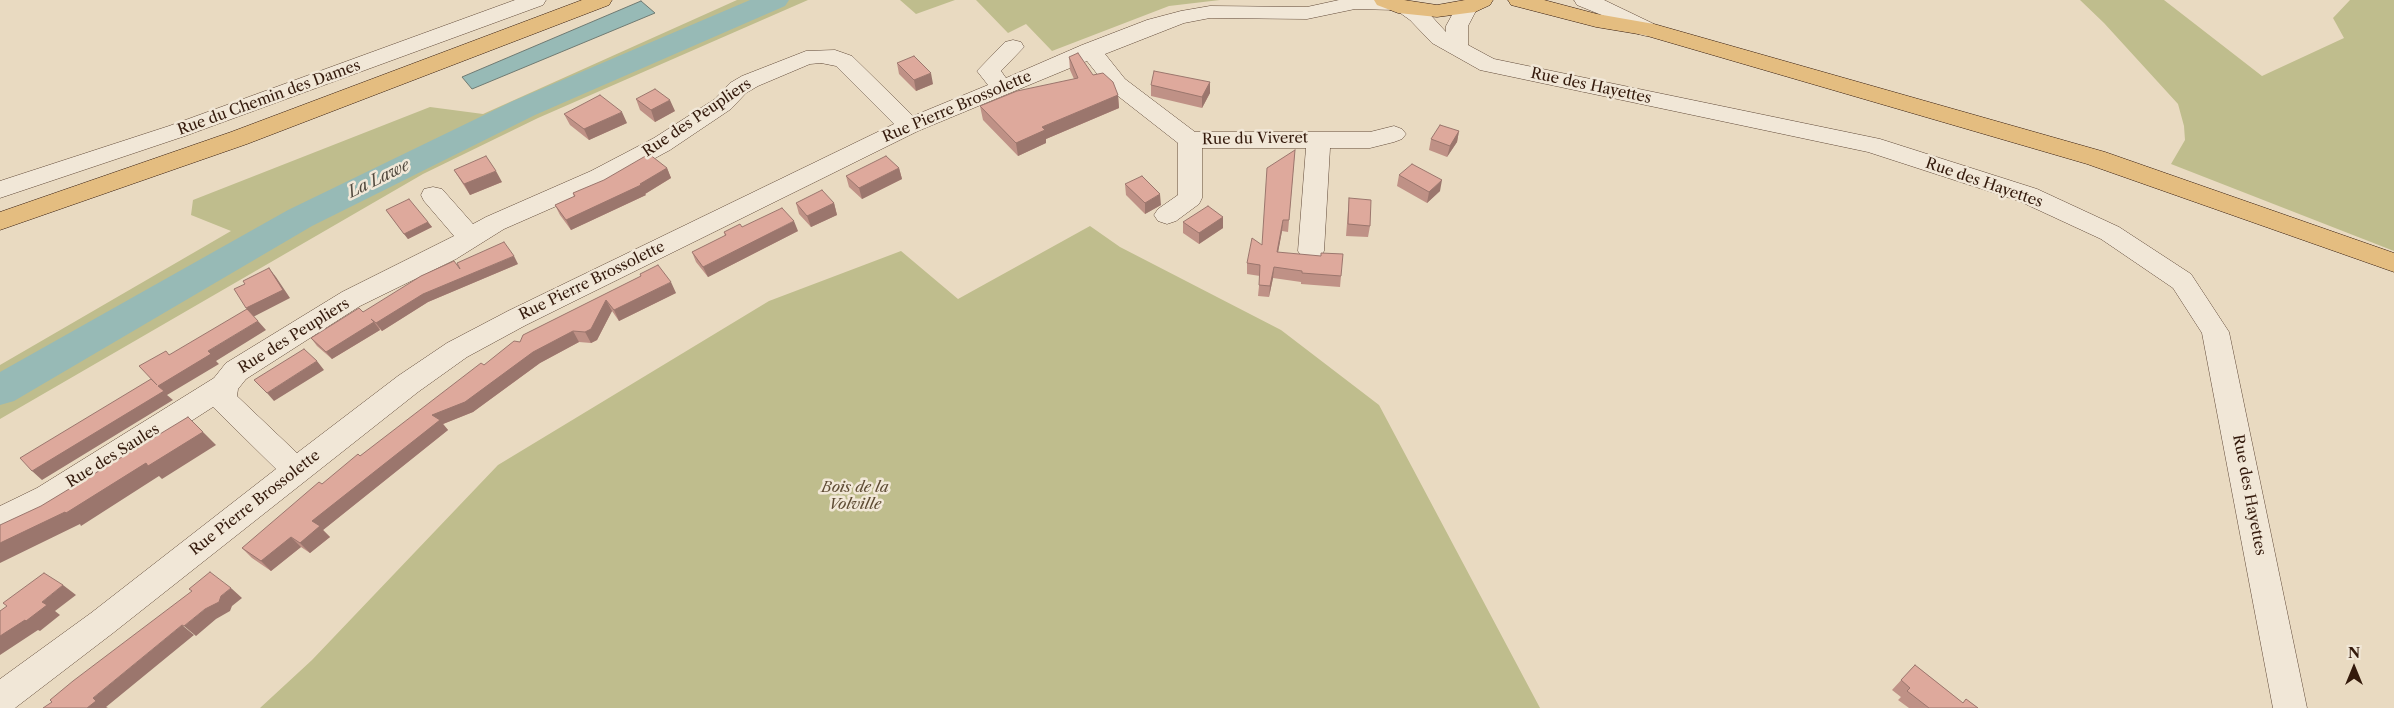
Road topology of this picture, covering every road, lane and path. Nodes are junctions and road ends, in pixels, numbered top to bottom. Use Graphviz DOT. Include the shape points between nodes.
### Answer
graph roads {
  1 [pos="536,0"];
  2 [pos="601,0"];
  3 [pos="1314,0"];
  4 [pos="1509,0"];
  5 [pos="1519,0"];
  6 [pos="1568,0"];
  7 [pos="1585,0"];
  8 [pos="1394,4"];
  9 [pos="1475,4"];
  10 [pos="1261,12"];
  11 [pos="1646,29"];
  12 [pos="1013,47"];
  13 [pos="1457,47"];
  14 [pos="1090,50"];
  15 [pos="1002,87"];
  16 [pos="910,126"];
  17 [pos="1394,134"];
  18 [pos="1319,139"];
  19 [pos="1190,140"];
  20 [pos="0,190"];
  21 [pos="433,195"];
  22 [pos="1167,214"];
  23 [pos="0,222"];
  24 [pos="470,238"];
  25 [pos="1311,251"];
  26 [pos="2394,263"];
  27 [pos="224,386"];
  28 [pos="294,471"];
  29 [pos="0,520"];
  30 [pos="0,699"];
  31 [pos="2290,708"];
  1 -- 20 [label="street, Rue du Chemin des Dames" via="177,131"];
  2 -- 23 [label="main road" via="239,138"];
  3 -- 10 [label="street, Rue Pierre Brossolette"];
  4 -- 9 [label="main road"];
  5 -- 11 [label="main road"];
  6 -- 11 [label="main road"];
  7 -- 11 [label="street"];
  8 -- 9 [label="main road" via="1437,11"];
  8 -- 10 [label="street, Rue Pierre Brossolette" via="1355,3 1307,13"];
  8 -- 13 [label="street, Rue des Hayettes" via="1418,16 1440,38"];
  9 -- 13 [label="street" via="1457,26"];
  10 -- 14 [label="street, Rue Pierre Brossolette" via="1210,12 1181,17"];
  11 -- 26 [label="main road" via="2096,158"];
  12 -- 15 [label="street" via="988,71"];
  13 -- 31 [label="street, Rue des Hayettes" via="1488,65 1872,145 2028,195 2110,233 2182,281 2215,332"];
  14 -- 15 [label="street, Rue Pierre Brossolette"];
  14 -- 19 [label="street, Rue du Viveret" via="1117,84"];
  15 -- 16 [label="street, Rue Pierre Brossolette"];
  16 -- 24 [label="street, Rue des Peupliers" via="844,61 828,56 806,58 744,85 723,104 662,144"];
  16 -- 28 [label="street, Rue Pierre Brossolette" via="568,292 457,350"];
  17 -- 18 [label="street, Rue du Viveret" via="1370,140"];
  18 -- 19 [label="street, Rue du Viveret"];
  18 -- 25 [label="street"];
  19 -- 22 [label="street" via="1190,198"];
  21 -- 24 [label="street"];
  24 -- 27 [label="street, Rue des Peupliers" via="351,299 236,371"];
  27 -- 28 [label="street, Rue des Peupliers" via="223,400"];
  27 -- 29 [label="street, Rue des Saules" via="48,497"];
  28 -- 30 [label="street, Rue Pierre Brossolette" via="110,617"];
}
